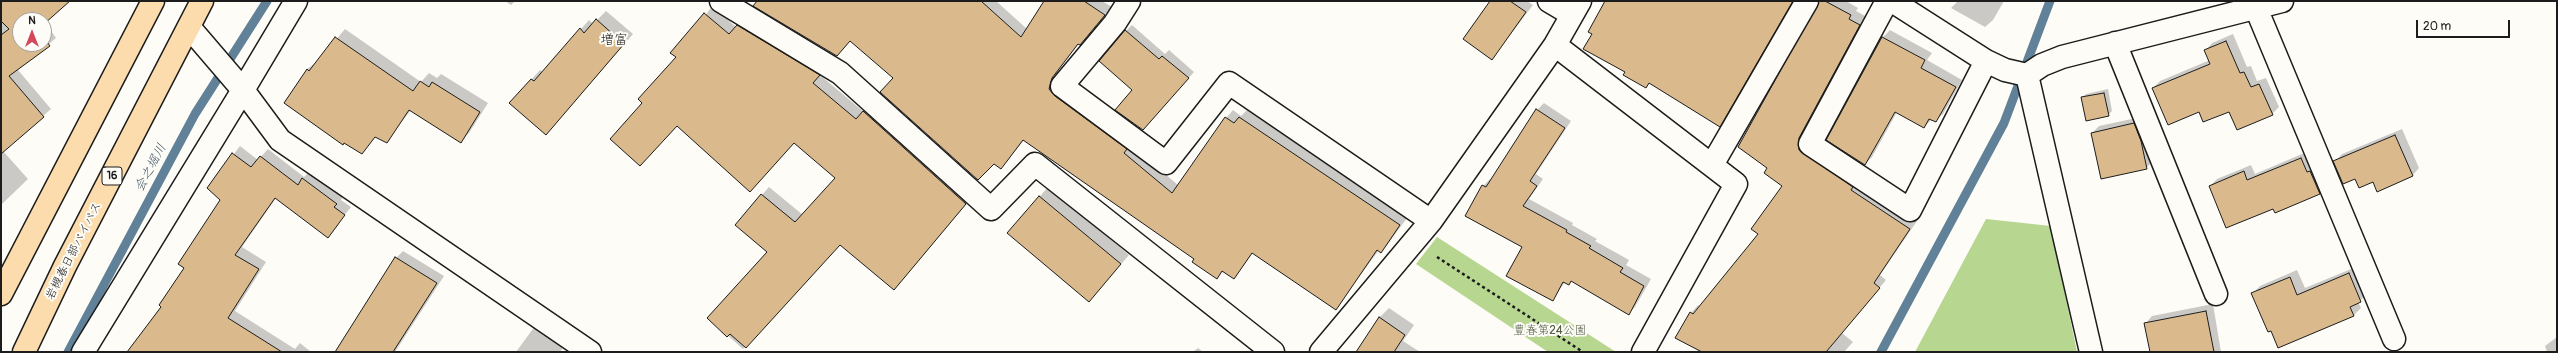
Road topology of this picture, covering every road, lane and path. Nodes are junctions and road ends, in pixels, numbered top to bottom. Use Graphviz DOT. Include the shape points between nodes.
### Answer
graph roads {
  1 [pos="153,1"];
  2 [pos="202,1"];
  3 [pos="296,1"];
  4 [pos="721,1"];
  5 [pos="1129,1"];
  6 [pos="1549,1"];
  7 [pos="1807,1"];
  8 [pos="1887,1"];
  9 [pos="1892,1"];
  10 [pos="2282,1"];
  11 [pos="1576,7"];
  12 [pos="2256,8"];
  13 [pos="189,27"];
  14 [pos="2115,43"];
  15 [pos="1555,45"];
  16 [pos="1986,61"];
  17 [pos="2027,75"];
  18 [pos="242,90"];
  19 [pos="1712,165"];
  20 [pos="1431,221"];
  21 [pos="1414,242"];
  22 [pos="1,294"];
  23 [pos="2216,294"];
  24 [pos="2394,339"];
  25 [pos="24,352"];
  26 [pos="83,352"];
  27 [pos="590,352"];
  28 [pos="1273,352"];
  29 [pos="1321,352"];
  30 [pos="1583,352"];
  31 [pos="1643,352"];
  32 [pos="2091,352"];
  1 -- 22 [label="highway"];
  2 -- 13 [label="highway, 岩槻春日部バイパス / 16"];
  3 -- 18 [label="street"];
  4 -- 28 [label="street" via="840,73 991,209 1035,164"];
  5 -- 20 [label="street" via="1115,23 1062,86 1166,162 1229,83"];
  6 -- 11 [label="street"];
  7 -- 19 [label="street"];
  8 -- 16 [label="street" via="1810,144 1910,210"];
  9 -- 16 [label="street"];
  10 -- 12 [label="street"];
  11 -- 15 [label="street"];
  12 -- 14 [label="street"];
  12 -- 24 [label="street"];
  13 -- 18 [label="street"];
  13 -- 25 [label="highway, 岩槻春日部バイパス / 16" via="65,266"];
  14 -- 17 [label="street" via="2062,57 2042,65"];
  14 -- 23 [label="street"];
  15 -- 19 [label="street"];
  15 -- 20 [label="street"];
  16 -- 17 [label="street" via="2005,70"];
  17 -- 32 [label="street"];
  18 -- 26 [label="street"];
  18 -- 27 [label="street" via="280,140"];
  19 -- 31 [label="street" via="1736,184"];
  20 -- 21 [label="street"];
  21 -- 29 [label="street"];
  21 -- 30 [label="path"];
}
